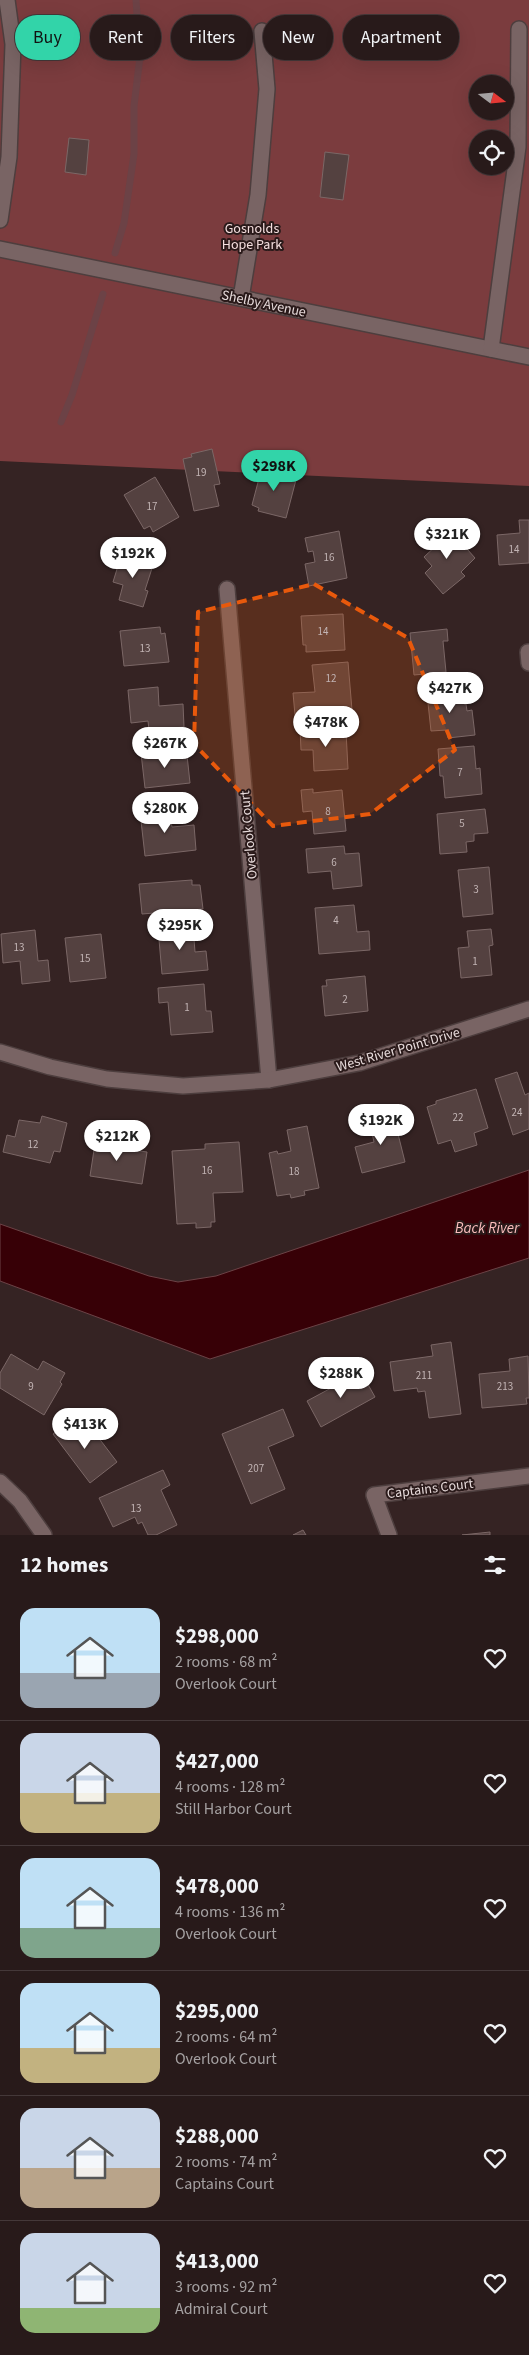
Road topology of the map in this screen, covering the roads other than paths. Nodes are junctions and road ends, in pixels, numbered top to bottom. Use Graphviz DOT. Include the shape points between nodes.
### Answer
graph roads {
  1 [pos="7,0"];
  2 [pos="519,29"];
  3 [pos="262,31"];
  4 [pos="0,220"];
  5 [pos="0,249"];
  6 [pos="241,298"];
  7 [pos="491,349"];
  8 [pos="529,357"];
  9 [pos="227,589"];
  10 [pos="529,1009"];
  11 [pos="0,1052"];
  12 [pos="269,1080"];
  13 [pos="529,1476"];
  14 [pos="0,1482"];
  15 [pos="44,1535"];
  16 [pos="389,1535"];
  1 -- 4 [label="street" via="13,44 9,157"];
  2 -- 7 [label="street" via="518,147"];
  3 -- 6 [label="street" via="266,89 258,195"];
  5 -- 6 [label="street, Shelby Avenue"];
  6 -- 7 [label="street, Shelby Avenue"];
  7 -- 8 [label="street, Shelby Avenue"];
  9 -- 12 [label="street, Overlook Court"];
  10 -- 12 [label="street, West River Point Drive" via="359,1063"];
  11 -- 12 [label="street, West River Point Drive" via="107,1079 183,1086"];
  13 -- 16 [label="street, Captains Court" via="374,1495"];
  14 -- 15 [label="street" via="20,1502"];
}
